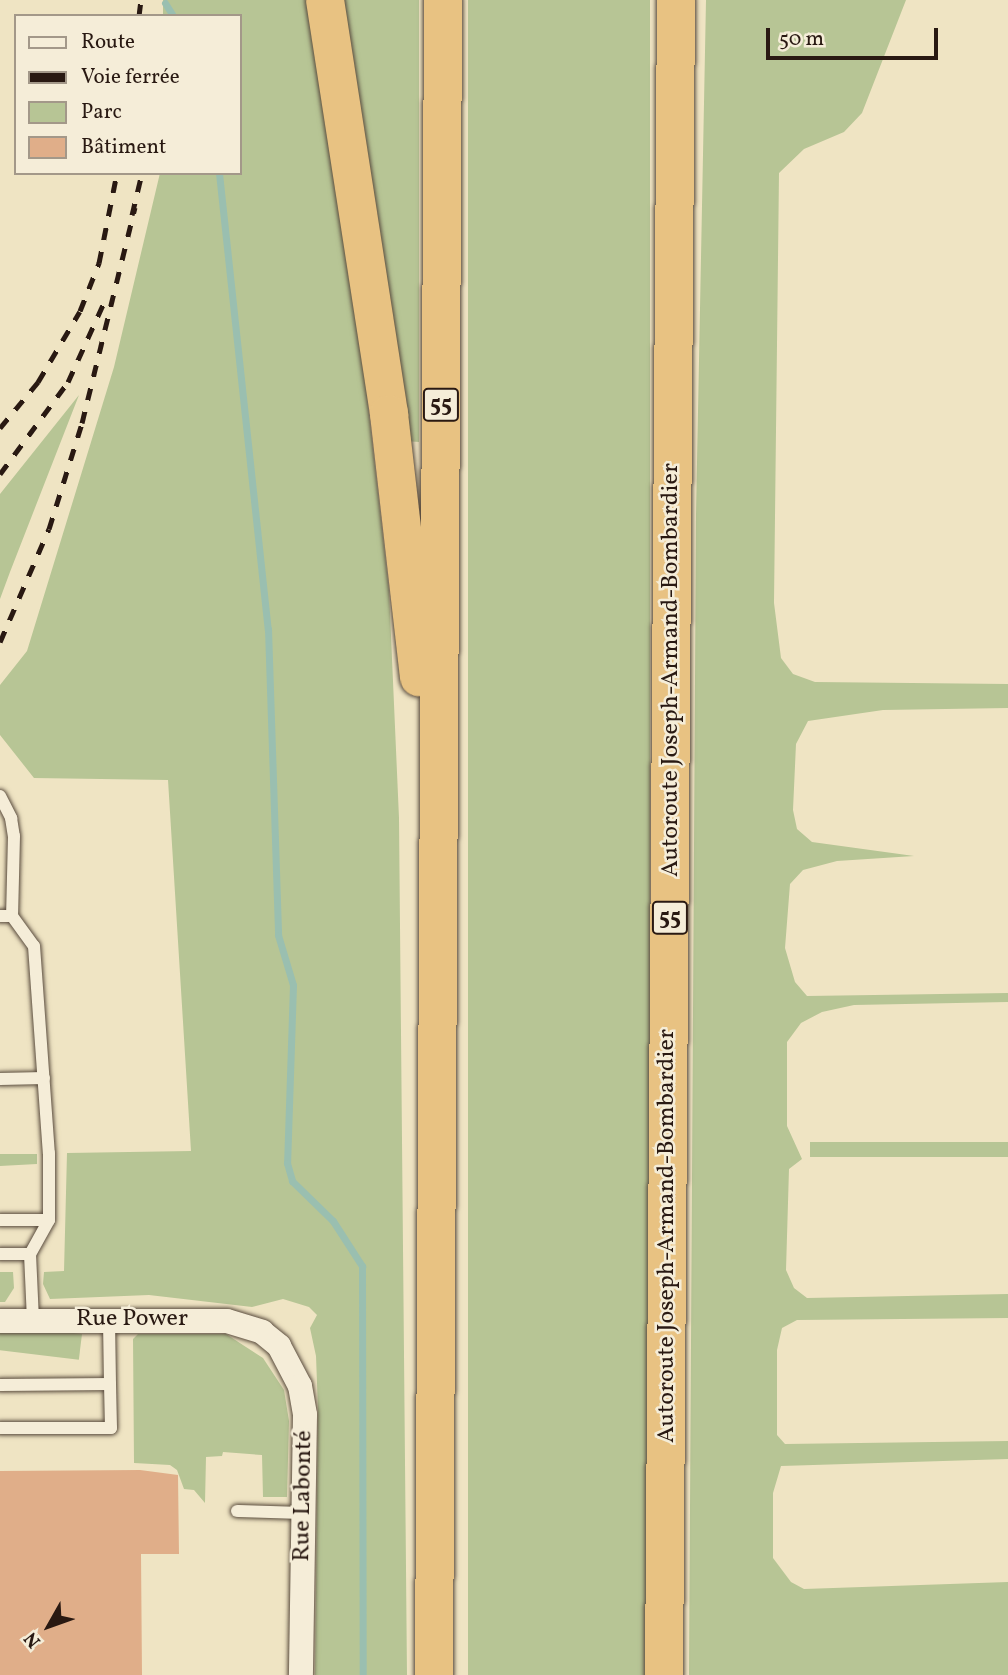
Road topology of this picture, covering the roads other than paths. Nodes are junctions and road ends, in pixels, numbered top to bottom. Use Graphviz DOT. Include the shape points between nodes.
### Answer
graph roads {
  1 [pos="325,0"];
  2 [pos="443,0"];
  3 [pos="676,0"];
  4 [pos="0,796"];
  5 [pos="438,811"];
  6 [pos="6,916"];
  7 [pos="44,1078"];
  8 [pos="0,1079"];
  9 [pos="0,1220"];
  10 [pos="49,1220"];
  11 [pos="0,1254"];
  12 [pos="30,1254"];
  13 [pos="109,1320"];
  14 [pos="0,1321"];
  15 [pos="33,1321"];
  16 [pos="262,1332"];
  17 [pos="0,1384"];
  18 [pos="110,1384"];
  19 [pos="0,1428"];
  20 [pos="237,1511"];
  21 [pos="304,1513"];
  22 [pos="301,1675"];
  23 [pos="434,1675"];
  24 [pos="664,1675"];
  1 -- 5 [label="highway" via="389,414 405,573"];
  2 -- 5 [label="highway, 55"];
  3 -- 24 [label="highway, Autoroute Joseph-Armand-Bombardier / 55"];
  4 -- 6 [label="lane" via="14,836"];
  5 -- 23 [label="highway, 55"];
  6 -- 7 [label="lane" via="34,947"];
  7 -- 8 [label="lane"];
  7 -- 10 [label="lane"];
  9 -- 10 [label="lane"];
  10 -- 12 [label="lane"];
  11 -- 12 [label="lane"];
  12 -- 15 [label="lane"];
  13 -- 15 [label="street, Rue Power"];
  13 -- 16 [label="street, Rue Power" via="227,1321"];
  13 -- 18 [label="lane"];
  14 -- 15 [label="street, Rue Power"];
  16 -- 21 [label="street, Rue Labonté" via="279,1346 300,1386 305,1415"];
  17 -- 18 [label="lane"];
  18 -- 19 [label="lane" via="111,1428"];
  20 -- 21 [label="lane"];
  21 -- 22 [label="street, Rue Labonté"];
}
